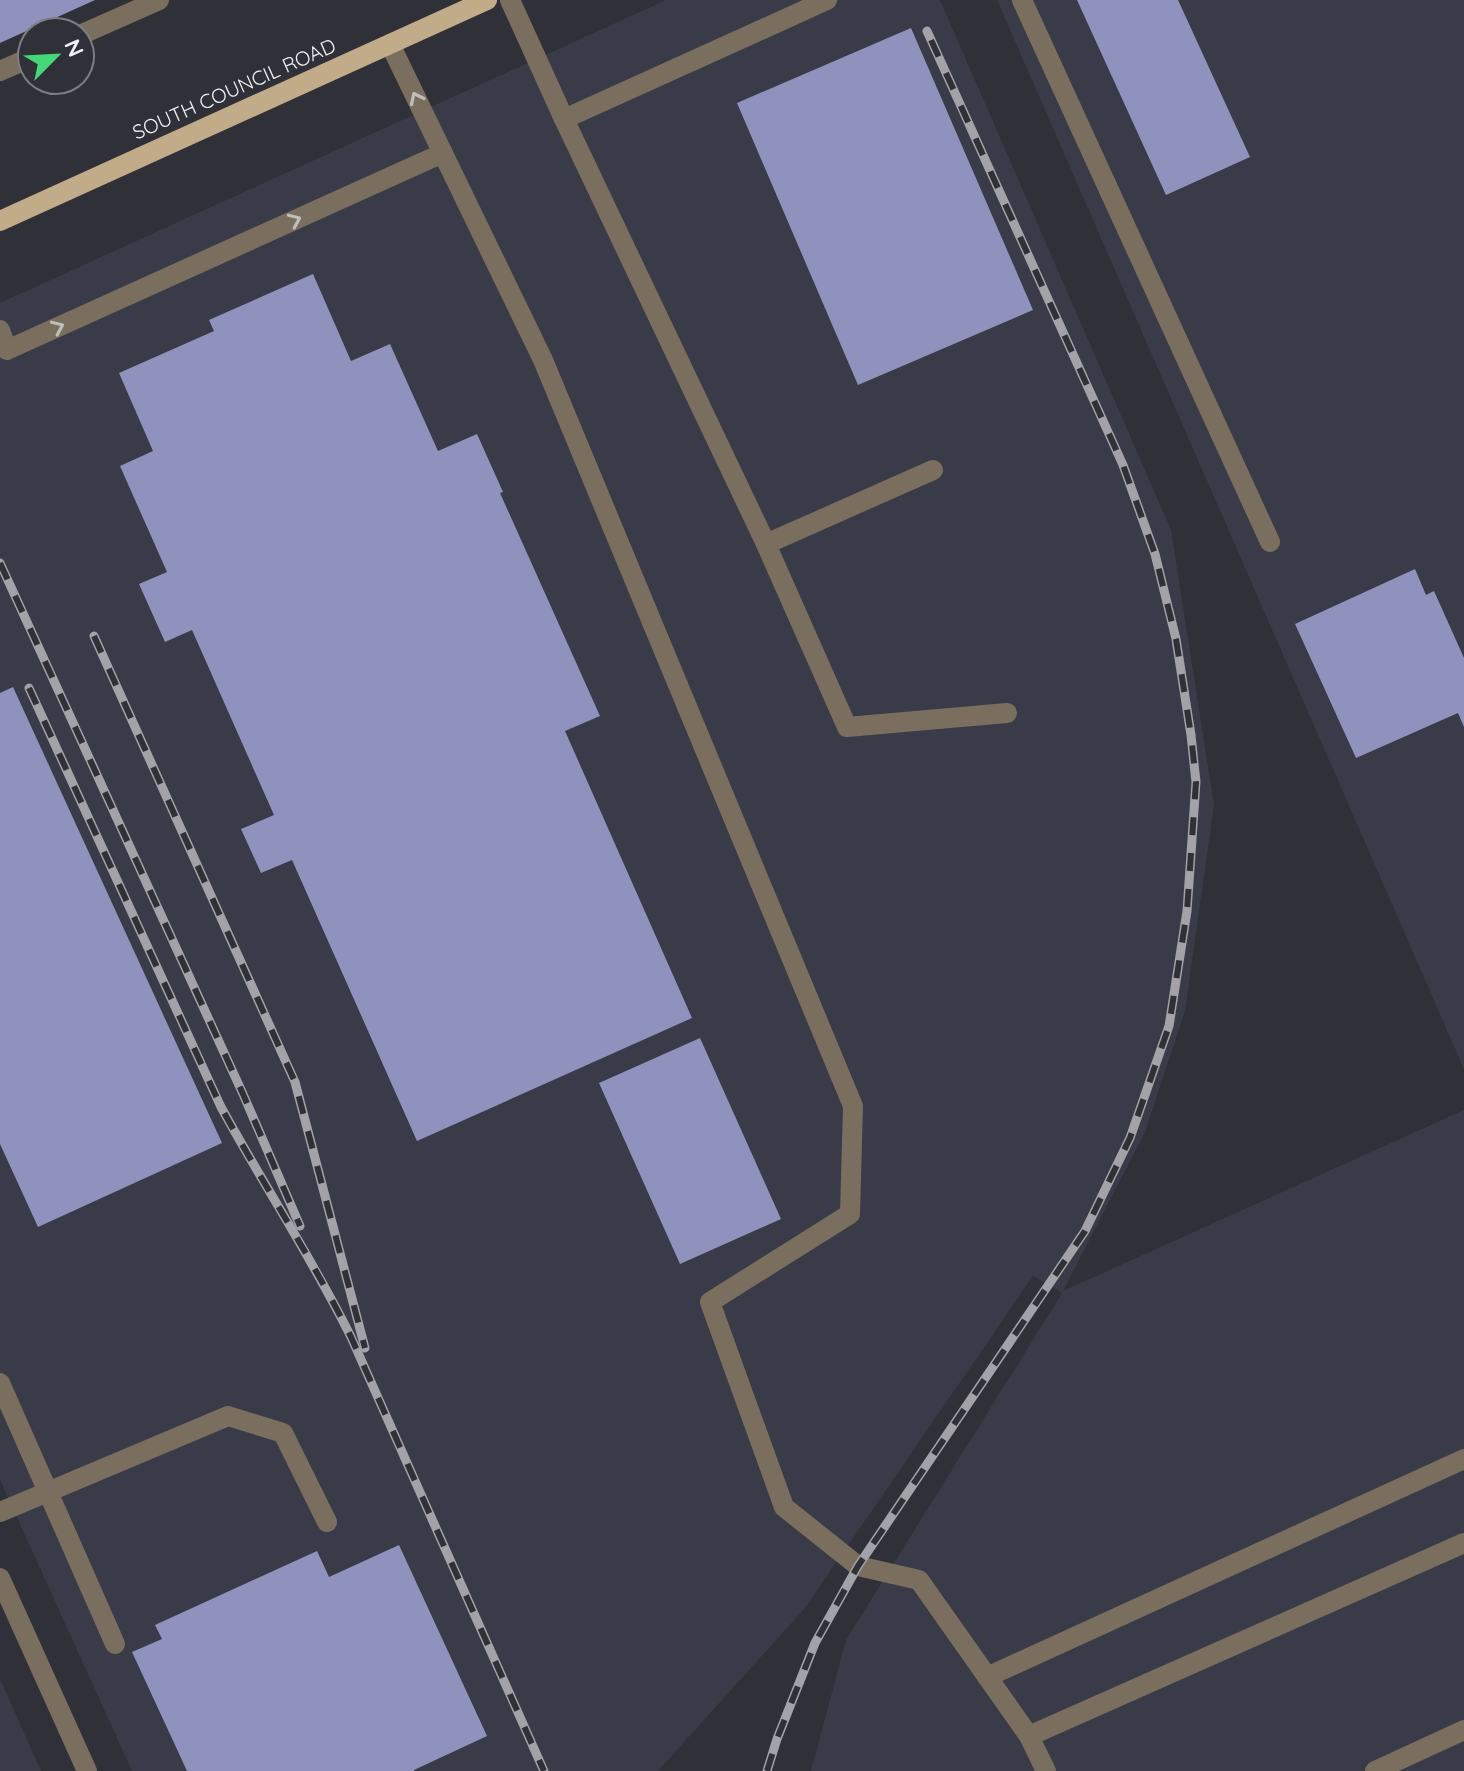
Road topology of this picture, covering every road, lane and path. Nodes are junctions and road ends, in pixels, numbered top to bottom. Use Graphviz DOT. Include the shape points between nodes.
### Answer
graph roads {
  1 [pos="159,0"];
  2 [pos="487,0"];
  3 [pos="510,0"];
  4 [pos="827,0"];
  5 [pos="1022,0"];
  6 [pos="96,28"];
  7 [pos="390,44"];
  8 [pos="564,119"];
  9 [pos="443,153"];
  10 [pos="0,221"];
  11 [pos="0,330"];
  12 [pos="933,470"];
  13 [pos="1270,542"];
  14 [pos="766,544"];
  15 [pos="1007,713"];
  16 [pos="0,1383"];
  17 [pos="1464,1459"];
  18 [pos="48,1492"];
  19 [pos="0,1512"];
  20 [pos="327,1522"];
  21 [pos="1464,1543"];
  22 [pos="0,1578"];
  23 [pos="115,1644"];
  24 [pos="987,1677"];
  25 [pos="1464,1730"];
  26 [pos="1029,1736"];
  27 [pos="87,1771"];
  28 [pos="1046,1771"];
  29 [pos="1375,1771"];
  1 -- 6 [label="street"];
  2 -- 7 [label="main road, SOUTH COUNCIL ROAD"];
  3 -- 8 [label="street"];
  4 -- 8 [label="street"];
  5 -- 13 [label="street"];
  9 -- 7 [label="street, one-way"];
  7 -- 10 [label="main road, SOUTH COUNCIL ROAD"];
  8 -- 14 [label="street"];
  11 -- 9 [label="street, one-way" via="7,350"];
  9 -- 24 [label="street" via="543,360 853,1106 850,1214 710,1302 784,1507 858,1566 919,1580"];
  12 -- 14 [label="street"];
  14 -- 15 [label="street" via="847,727"];
  16 -- 18 [label="street"];
  17 -- 24 [label="street"];
  18 -- 19 [label="street"];
  18 -- 20 [label="street" via="228,1416 283,1433"];
  18 -- 23 [label="street"];
  21 -- 26 [label="street"];
  22 -- 27 [label="street"];
  24 -- 26 [label="street"];
  25 -- 29 [label="street"];
  26 -- 28 [label="street"];
}
